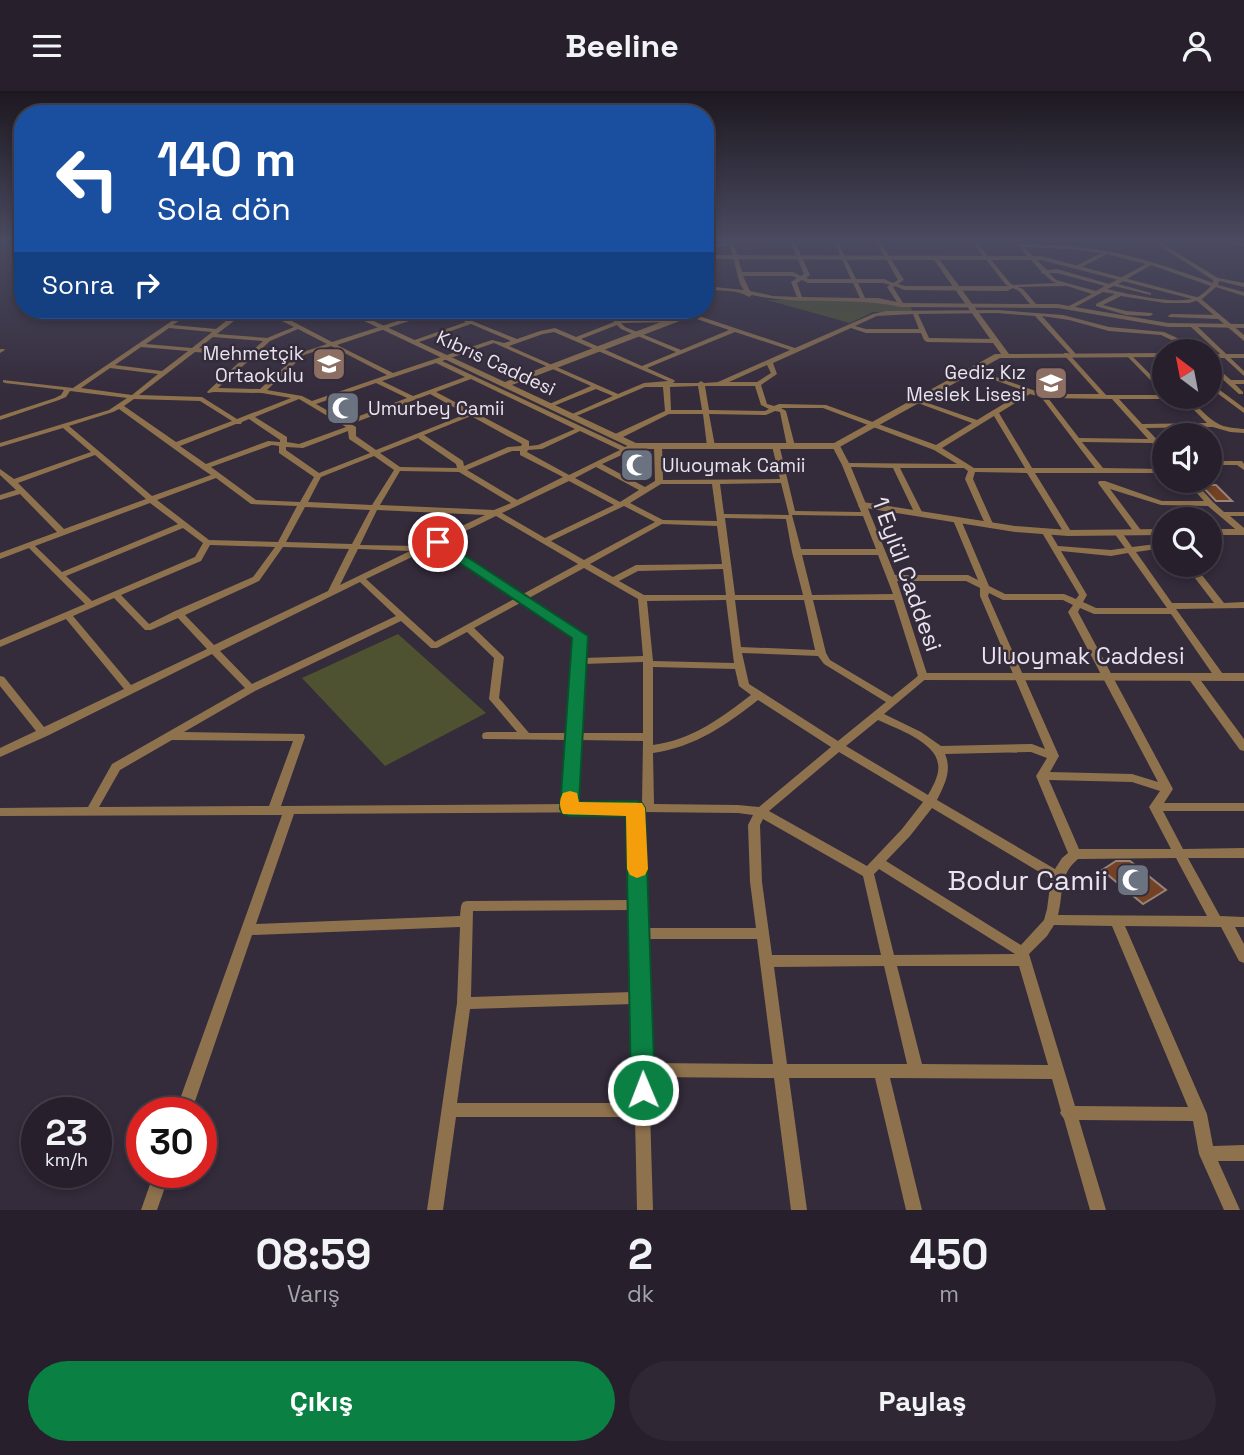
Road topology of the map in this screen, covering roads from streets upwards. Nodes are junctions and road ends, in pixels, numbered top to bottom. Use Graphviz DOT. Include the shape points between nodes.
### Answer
graph roads {
  1 [pos="741,292"];
  2 [pos="747,292"];
  3 [pos="798,292"];
  4 [pos="860,292"];
  5 [pos="893,292"];
  6 [pos="960,292"];
  7 [pos="1023,292"];
  8 [pos="1094,292"];
  9 [pos="1114,292"];
  10 [pos="1141,292"];
  11 [pos="1173,292"];
  12 [pos="1206,292"];
  13 [pos="1097,293"];
  14 [pos="1120,294"];
  15 [pos="749,295"];
  16 [pos="1128,296"];
  17 [pos="800,298"];
  18 [pos="863,299"];
  19 [pos="1155,299"];
  20 [pos="1198,299"];
  21 [pos="1172,300"];
  22 [pos="901,305"];
  23 [pos="970,306"];
  24 [pos="1035,306"];
  25 [pos="1070,308"];
  26 [pos="915,313"];
  27 [pos="975,313"];
  28 [pos="1037,314"];
  29 [pos="1150,314"];
  30 [pos="1125,316"];
  31 [pos="1171,316"];
  32 [pos="1219,317"];
  33 [pos="178,319"];
  34 [pos="232,319"];
  35 [pos="283,319"];
  36 [pos="365,319"];
  37 [pos="404,319"];
  38 [pos="464,319"];
  39 [pos="562,319"];
  40 [pos="616,319"];
  41 [pos="706,319"];
  42 [pos="673,320"];
  43 [pos="1136,321"];
  44 [pos="472,322"];
  45 [pos="617,322"];
  46 [pos="1159,324"];
  47 [pos="1180,325"];
  48 [pos="1192,325"];
  49 [pos="167,326"];
  50 [pos="850,326"];
  51 [pos="1229,326"];
  52 [pos="1244,326"];
  53 [pos="299,327"];
  54 [pos="383,327"];
  55 [pos="555,330"];
  56 [pos="734,330"];
  57 [pos="1134,330"];
  58 [pos="923,331"];
  59 [pos="215,333"];
  60 [pos="637,335"];
  61 [pos="576,339"];
  62 [pos="1178,339"];
  63 [pos="1244,339"];
  64 [pos="268,340"];
  65 [pos="517,341"];
  66 [pos="995,341"];
  67 [pos="414,342"];
  68 [pos="331,344"];
  69 [pos="140,345"];
  70 [pos="505,345"];
  71 [pos="599,349"];
  72 [pos="193,350"];
  73 [pos="795,351"];
  74 [pos="681,352"];
  75 [pos="1004,354"];
  76 [pos="1070,354"];
  77 [pos="251,355"];
  78 [pos="1129,355"];
  79 [pos="1152,355"];
  80 [pos="1225,356"];
  81 [pos="1244,356"];
  82 [pos="447,358"];
  83 [pos="295,359"];
  84 [pos="437,361"];
  85 [pos="769,362"];
  86 [pos="109,366"];
  87 [pos="553,367"];
  88 [pos="642,368"];
  89 [pos="972,370"];
  90 [pos="164,373"];
  91 [pos="1244,374"];
  92 [pos="391,375"];
  93 [pos="1222,375"];
  94 [pos="471,377"];
  95 [pos="1152,379"];
  96 [pos="2,380"];
  97 [pos="376,381"];
  98 [pos="1230,382"];
  99 [pos="1244,382"];
  100 [pos="666,383"];
  101 [pos="676,383"];
  102 [pos="701,383"];
  103 [pos="720,384"];
  104 [pos="758,384"];
  105 [pos="505,385"];
  106 [pos="597,386"];
  107 [pos="71,390"];
  108 [pos="212,390"];
  109 [pos="262,391"];
  110 [pos="1030,391"];
  111 [pos="430,393"];
  112 [pos="1242,393"];
  113 [pos="1222,394"];
  114 [pos="1222,395"];
  115 [pos="618,396"];
  116 [pos="1043,396"];
  117 [pos="1104,396"];
  118 [pos="133,397"];
  119 [pos="300,397"];
  120 [pos="1152,397"];
  121 [pos="1115,398"];
  122 [pos="202,399"];
  123 [pos="413,399"];
  124 [pos="917,401"];
  125 [pos="312,403"];
  126 [pos="120,406"];
  127 [pos="550,406"];
  128 [pos="773,409"];
  129 [pos="1194,409"];
  130 [pos="1244,411"];
  131 [pos="668,412"];
  132 [pos="706,412"];
  133 [pos="995,413"];
  134 [pos="471,414"];
  135 [pos="249,416"];
  136 [pos="572,416"];
  137 [pos="0,418"];
  138 [pos="239,423"];
  139 [pos="978,423"];
  140 [pos="1210,423"];
  141 [pos="64,425"];
  142 [pos="349,425"];
  143 [pos="874,425"];
  144 [pos="1140,426"];
  145 [pos="1152,426"];
  146 [pos="580,429"];
  147 [pos="1222,430"];
  148 [pos="1244,431"];
  149 [pos="419,435"];
  150 [pos="615,437"];
  151 [pos="1152,439"];
  152 [pos="1077,440"];
  153 [pos="1152,441"];
  154 [pos="284,444"];
  155 [pos="0,445"];
  156 [pos="175,445"];
  157 [pos="658,446"];
  158 [pos="711,446"];
  159 [pos="776,446"];
  160 [pos="791,446"];
  161 [pos="836,446"];
  162 [pos="524,447"];
  163 [pos="629,448"];
  164 [pos="937,449"];
  165 [pos="94,453"];
  166 [pos="375,453"];
  167 [pos="1222,463"];
  168 [pos="596,464"];
  169 [pos="846,465"];
  170 [pos="895,465"];
  171 [pos="205,467"];
  172 [pos="398,468"];
  173 [pos="968,468"];
  174 [pos="1244,468"];
  175 [pos="461,470"];
  176 [pos="0,471"];
  177 [pos="1097,471"];
  178 [pos="1152,471"];
  179 [pos="1030,472"];
  180 [pos="217,475"];
  181 [pos="318,476"];
  182 [pos="568,478"];
  183 [pos="783,481"];
  184 [pos="13,482"];
  185 [pos="659,482"];
  186 [pos="716,482"];
  187 [pos="1102,484"];
  188 [pos="21,491"];
  189 [pos="646,491"];
  190 [pos="1200,493"];
  191 [pos="0,498"];
  192 [pos="152,500"];
  193 [pos="517,503"];
  194 [pos="622,504"];
  195 [pos="1210,504"];
  196 [pos="303,506"];
  197 [pos="374,509"];
  198 [pos="864,510"];
  199 [pos="497,513"];
  200 [pos="919,514"];
  201 [pos="1223,514"];
  202 [pos="790,515"];
  203 [pos="1244,515"];
  204 [pos="721,520"];
  205 [pos="957,520"];
  206 [pos="662,522"];
  207 [pos="183,525"];
  208 [pos="990,526"];
  209 [pos="1045,531"];
  210 [pos="1222,532"];
  211 [pos="1244,532"];
  212 [pos="63,533"];
  213 [pos="1068,533"];
  214 [pos="1118,533"];
  215 [pos="1139,533"];
  216 [pos="1152,533"];
  217 [pos="545,541"];
  218 [pos="207,542"];
  219 [pos="438,542"];
  220 [pos="30,545"];
  221 [pos="280,545"];
  222 [pos="1152,547"];
  223 [pos="355,548"];
  224 [pos="1055,548"];
  225 [pos="424,549"];
  226 [pos="1130,551"];
  227 [pos="796,552"];
  228 [pos="879,552"];
  229 [pos="0,556"];
  230 [pos="585,565"];
  231 [pos="727,566"];
  232 [pos="61,575"];
  233 [pos="1199,577"];
  234 [pos="361,579"];
  235 [pos="892,579"];
  236 [pos="612,581"];
  237 [pos="985,586"];
  238 [pos="116,594"];
  239 [pos="330,594"];
  240 [pos="807,597"];
  241 [pos="898,597"];
  242 [pos="523,598"];
  243 [pos="642,598"];
  244 [pos="730,598"];
  245 [pos="1078,603"];
  246 [pos="91,605"];
  247 [pos="1221,605"];
  248 [pos="1244,605"];
  249 [pos="1171,609"];
  250 [pos="178,613"];
  251 [pos="68,615"];
  252 [pos="402,617"];
  253 [pos="468,628"];
  254 [pos="0,644"];
  255 [pos="213,650"];
  256 [pos="738,650"];
  257 [pos="821,653"];
  258 [pos="578,661"];
  259 [pos="648,661"];
  260 [pos="739,666"];
  261 [pos="1109,676"];
  262 [pos="923,677"];
  263 [pos="1019,677"];
  264 [pos="1192,677"];
  265 [pos="1220,677"];
  266 [pos="1244,677"];
  267 [pos="0,679"];
  268 [pos="250,689"];
  269 [pos="130,691"];
  270 [pos="757,695"];
  271 [pos="893,702"];
  272 [pos="877,715"];
  273 [pos="43,733"];
  274 [pos="168,736"];
  275 [pos="486,736"];
  276 [pos="526,736"];
  277 [pos="574,737"];
  278 [pos="647,737"];
  279 [pos="839,747"];
  280 [pos="1244,747"];
  281 [pos="647,750"];
  282 [pos="939,750"];
  283 [pos="0,753"];
  284 [pos="1054,757"];
  285 [pos="1042,776"];
  286 [pos="1167,789"];
  287 [pos="932,802"];
  288 [pos="1154,807"];
  289 [pos="1244,807"];
  290 [pos="642,808"];
  291 [pos="569,809"];
  292 [pos="273,811"];
  293 [pos="289,811"];
  294 [pos="92,812"];
  295 [pos="761,812"];
  296 [pos="0,813"];
  297 [pos="1244,853"];
  298 [pos="1075,854"];
  299 [pos="1180,854"];
  300 [pos="878,862"];
  301 [pos="868,873"];
  302 [pos="1056,876"];
  303 [pos="639,905"];
  304 [pos="1051,920"];
  305 [pos="1116,920"];
  306 [pos="467,921"];
  307 [pos="1221,921"];
  308 [pos="1244,922"];
  309 [pos="247,930"];
  310 [pos="762,933"];
  311 [pos="639,935"];
  312 [pos="1024,956"];
  313 [pos="1244,957"];
  314 [pos="766,961"];
  315 [pos="891,961"];
  316 [pos="641,998"];
  317 [pos="464,1003"];
  318 [pos="643,1070"];
  319 [pos="780,1070"];
  320 [pos="881,1070"];
  321 [pos="916,1071"];
  322 [pos="1058,1072"];
  323 [pos="189,1097"];
  324 [pos="448,1110"];
  325 [pos="643,1110"];
  326 [pos="1068,1113"];
  327 [pos="1199,1114"];
  328 [pos="1244,1153"];
  329 [pos="1207,1154"];
  330 [pos="157,1188"];
  331 [pos="149,1210"];
  332 [pos="435,1210"];
  333 [pos="645,1210"];
  334 [pos="799,1210"];
  335 [pos="914,1210"];
  336 [pos="1098,1210"];
  337 [pos="1232,1210"];
  1 -- 15 [label="street"];
  2 -- 15 [label="street"];
  3 -- 17 [label="street"];
  4 -- 18 [label="street"];
  5 -- 22 [label="street"];
  6 -- 23 [label="street"];
  7 -- 24 [label="street"];
  8 -- 13 [label="street"];
  9 -- 14 [label="street"];
  10 -- 21 [label="street"];
  11 -- 20 [label="street"];
  12 -- 20 [label="street"];
  13 -- 25 [label="street"];
  14 -- 16 [label="street"];
  14 -- 30 [label="street" via="1098,306"];
  15 -- 17 [label="street"];
  16 -- 19 [label="street"];
  16 -- 29 [label="street"];
  17 -- 18 [label="street"];
  18 -- 22 [label="street"];
  19 -- 21 [label="street"];
  19 -- 31 [label="street"];
  20 -- 21 [label="street"];
  20 -- 32 [label="street"];
  22 -- 23 [label="street"];
  23 -- 24 [label="street"];
  23 -- 27 [label="street"];
  24 -- 25 [label="street"];
  25 -- 30 [label="street"];
  26 -- 27 [label="street"];
  26 -- 50 [label="street" via="880,313"];
  26 -- 58 [label="street"];
  27 -- 28 [label="street"];
  27 -- 66 [label="street"];
  28 -- 57 [label="street"];
  28 -- 76 [label="street"];
  29 -- 30 [label="street"];
  29 -- 46 [label="street"];
  30 -- 43 [label="street"];
  31 -- 32 [label="street"];
  31 -- 47 [label="street"];
  32 -- 51 [label="street"];
  33 -- 49 [label="street"];
  34 -- 59 [label="street"];
  35 -- 53 [label="street"];
  36 -- 54 [label="street, Kıbrıs Caddesi"];
  37 -- 54 [label="street"];
  38 -- 44 [label="street"];
  39 -- 55 [label="street"];
  40 -- 45 [label="street"];
  41 -- 56 [label="street"];
  42 -- 45 [label="street"];
  42 -- 60 [label="street"];
  43 -- 46 [label="street"];
  43 -- 57 [label="street"];
  44 -- 65 [label="street"];
  44 -- 67 [label="street"];
  45 -- 60 [label="street"];
  45 -- 61 [label="street"];
  46 -- 47 [label="street"];
  47 -- 48 [label="street"];
  48 -- 51 [label="street"];
  48 -- 80 [label="street"];
  49 -- 59 [label="street"];
  49 -- 69 [label="street"];
  50 -- 58 [label="street" via="866,331"];
  50 -- 73 [label="street"];
  51 -- 52 [label="street"];
  51 -- 63 [label="street"];
  53 -- 64 [label="street"];
  53 -- 68 [label="street"];
  54 -- 67 [label="street, Kıbrıs Caddesi"];
  54 -- 68 [label="street"];
  55 -- 61 [label="street"];
  55 -- 65 [label="street"];
  56 -- 73 [label="street"];
  56 -- 74 [label="street"];
  57 -- 62 [label="street" via="1157,331"];
  58 -- 66 [label="street" via="927,340"];
  59 -- 64 [label="street"];
  59 -- 72 [label="street"];
  60 -- 71 [label="street"];
  60 -- 74 [label="street"];
  61 -- 71 [label="street"];
  64 -- 77 [label="street"];
  65 -- 70 [label="street"];
  66 -- 75 [label="street"];
  67 -- 82 [label="street, Kıbrıs Caddesi"];
  68 -- 83 [label="street"];
  68 -- 92 [label="street"];
  69 -- 72 [label="street"];
  69 -- 86 [label="street"];
  70 -- 82 [label="street" via="494,341"];
  70 -- 87 [label="street"];
  71 -- 87 [label="street"];
  71 -- 88 [label="street"];
  72 -- 77 [label="street"];
  72 -- 90 [label="street"];
  73 -- 85 [label="street"];
  74 -- 88 [label="street"];
  75 -- 76 [label="street"];
  75 -- 89 [label="street"];
  76 -- 78 [label="street"];
  76 -- 117 [label="street"];
  77 -- 83 [label="street"];
  77 -- 108 [label="street"];
  78 -- 79 [label="street"];
  78 -- 95 [label="street"];
  80 -- 81 [label="street"];
  80 -- 91 [label="street"];
  82 -- 84 [label="street"];
  82 -- 105 [label="street, Kıbrıs Caddesi"];
  83 -- 109 [label="street"];
  84 -- 92 [label="street"];
  84 -- 94 [label="street"];
  85 -- 103 [label="street"];
  85 -- 104 [label="street" via="774,374"];
  86 -- 90 [label="street"];
  86 -- 107 [label="street"];
  87 -- 105 [label="street"];
  87 -- 106 [label="street"];
  88 -- 101 [label="street"];
  89 -- 110 [label="street"];
  89 -- 124 [label="street"];
  90 -- 118 [label="street"];
  92 -- 97 [label="street"];
  93 -- 98 [label="street"];
  94 -- 111 [label="street"];
  94 -- 146 [label="street"];
  96 -- 107 [label="street"];
  97 -- 123 [label="street"];
  97 -- 125 [label="street"];
  98 -- 99 [label="street"];
  98 -- 112 [label="street"];
  100 -- 101 [label="street"];
  100 -- 115 [label="street" via="645,385"];
  100 -- 131 [label="street"];
  101 -- 102 [label="street"];
  102 -- 103 [label="street"];
  102 -- 132 [label="street"];
  103 -- 104 [label="street"];
  104 -- 128 [label="street" via="764,405"];
  105 -- 127 [label="street, Kıbrıs Caddesi"];
  106 -- 115 [label="street"];
  106 -- 127 [label="street"];
  107 -- 118 [label="street"];
  107 -- 137 [label="street"];
  108 -- 109 [label="street"];
  108 -- 122 [label="street"];
  109 -- 119 [label="street"];
  110 -- 116 [label="street"];
  110 -- 133 [label="street"];
  111 -- 123 [label="street"];
  111 -- 134 [label="street"];
  112 -- 113 [label="street"];
  114 -- 130 [label="street"];
  115 -- 136 [label="street"];
  116 -- 117 [label="street"];
  116 -- 152 [label="street"];
  117 -- 121 [label="street"];
  118 -- 122 [label="street"];
  118 -- 126 [label="street"];
  119 -- 125 [label="street"];
  119 -- 135 [label="street"];
  120 -- 121 [label="street"];
  121 -- 144 [label="street"];
  122 -- 138 [label="street"];
  123 -- 142 [label="street"];
  124 -- 139 [label="street"];
  124 -- 143 [label="street"];
  125 -- 142 [label="street"];
  126 -- 141 [label="street"];
  126 -- 156 [label="street"];
  127 -- 136 [label="street, Kıbrıs Caddesi"];
  128 -- 132 [label="street"];
  128 -- 143 [label="street" via="824,406"];
  128 -- 160 [label="street" via="783,411"];
  129 -- 140 [label="street"];
  131 -- 132 [label="street"];
  131 -- 150 [label="street"];
  132 -- 158 [label="street"];
  133 -- 139 [label="street"];
  133 -- 179 [label="street"];
  134 -- 149 [label="street"];
  134 -- 162 [label="street" via="526,443"];
  135 -- 138 [label="street"];
  135 -- 154 [label="street" via="284,439"];
  136 -- 150 [label="street, Kıbrıs Caddesi"];
  138 -- 156 [label="street"];
  139 -- 164 [label="street"];
  141 -- 155 [label="street"];
  141 -- 165 [label="street"];
  142 -- 154 [label="street" via="300,446"];
  142 -- 166 [label="street" via="352,437"];
  143 -- 161 [label="street"];
  143 -- 164 [label="street"];
  144 -- 145 [label="street"];
  144 -- 151 [label="street"];
  146 -- 162 [label="street" via="539,447"];
  146 -- 163 [label="street"];
  147 -- 148 [label="street"];
  149 -- 166 [label="street"];
  149 -- 175 [label="street" via="460,463"];
  150 -- 163 [label="street, Kıbrıs Caddesi"];
  152 -- 153 [label="street"];
  152 -- 177 [label="street"];
  154 -- 171 [label="street" via="271,443"];
  154 -- 181 [label="street" via="282,451"];
  156 -- 171 [label="street"];
  157 -- 158 [label="street"];
  157 -- 163 [label="street"];
  157 -- 185 [label="street"];
  158 -- 159 [label="street"];
  159 -- 160 [label="street"];
  159 -- 183 [label="street"];
  160 -- 161 [label="street"];
  161 -- 169 [label="street, 1 Eylül Caddesi"];
  162 -- 175 [label="street"];
  162 -- 182 [label="street" via="523,453"];
  163 -- 168 [label="street"];
  164 -- 173 [label="street"];
  165 -- 184 [label="street"];
  165 -- 192 [label="street"];
  166 -- 172 [label="street"];
  166 -- 181 [label="street"];
  167 -- 174 [label="street" via="1239,463"];
  168 -- 182 [label="street"];
  168 -- 189 [label="street"];
  169 -- 170 [label="street"];
  169 -- 198 [label="street, 1 Eylül Caddesi"];
  170 -- 173 [label="street"];
  170 -- 200 [label="street"];
  171 -- 180 [label="street"];
  172 -- 175 [label="street"];
  172 -- 197 [label="street"];
  173 -- 179 [label="street"];
  173 -- 208 [label="street"];
  175 -- 193 [label="street"];
  176 -- 184 [label="street"];
  177 -- 178 [label="street"];
  177 -- 179 [label="street"];
  177 -- 187 [label="street"];
  179 -- 213 [label="street"];
  180 -- 192 [label="street"];
  180 -- 196 [label="street" via="254,502"];
  181 -- 196 [label="street"];
  182 -- 193 [label="street"];
  182 -- 194 [label="street"];
  183 -- 186 [label="street"];
  183 -- 202 [label="street"];
  184 -- 188 [label="street"];
  185 -- 186 [label="street"];
  185 -- 189 [label="street"];
  186 -- 204 [label="street"];
  187 -- 195 [label="street" via="1161,503"];
  187 -- 215 [label="street"];
  188 -- 191 [label="street"];
  188 -- 212 [label="street"];
  189 -- 194 [label="street"];
  190 -- 195 [label="street"];
  192 -- 207 [label="street"];
  192 -- 212 [label="street"];
  193 -- 199 [label="street"];
  194 -- 206 [label="street"];
  194 -- 217 [label="street"];
  195 -- 201 [label="street"];
  196 -- 197 [label="street"];
  196 -- 221 [label="street"];
  197 -- 199 [label="street"];
  197 -- 223 [label="street"];
  198 -- 200 [label="street"];
  198 -- 202 [label="street"];
  198 -- 228 [label="street, 1 Eylül Caddesi"];
  199 -- 217 [label="street"];
  199 -- 219 [label="street"];
  200 -- 205 [label="street"];
  201 -- 203 [label="street"];
  201 -- 211 [label="street"];
  202 -- 204 [label="street"];
  202 -- 227 [label="street"];
  204 -- 206 [label="street"];
  204 -- 231 [label="street"];
  205 -- 208 [label="street"];
  205 -- 237 [label="street"];
  206 -- 230 [label="street"];
  207 -- 218 [label="street"];
  207 -- 232 [label="street"];
  208 -- 209 [label="street"];
  209 -- 213 [label="street"];
  209 -- 224 [label="street"];
  210 -- 211 [label="street"];
  212 -- 220 [label="street"];
  213 -- 214 [label="street"];
  214 -- 215 [label="street"];
  214 -- 226 [label="street"];
  215 -- 216 [label="street"];
  217 -- 230 [label="street"];
  218 -- 221 [label="street"];
  218 -- 238 [label="street" via="198,559"];
  219 -- 225 [label="street"];
  219 -- 242 [label="street"];
  220 -- 229 [label="street"];
  220 -- 232 [label="street"];
  221 -- 223 [label="street"];
  221 -- 250 [label="street" via="256,579"];
  222 -- 226 [label="street"];
  223 -- 225 [label="street"];
  223 -- 239 [label="street"];
  224 -- 226 [label="street"];
  224 -- 245 [label="street" via="1083,595"];
  225 -- 234 [label="street"];
  226 -- 249 [label="street"];
  227 -- 228 [label="street"];
  227 -- 240 [label="street"];
  228 -- 235 [label="street, 1 Eylül Caddesi"];
  230 -- 236 [label="street"];
  230 -- 242 [label="street"];
  231 -- 236 [label="street" via="636,568"];
  231 -- 244 [label="street"];
  232 -- 246 [label="street"];
  233 -- 247 [label="street"];
  234 -- 239 [label="street"];
  234 -- 252 [label="street"];
  235 -- 237 [label="street" via="968,577"];
  235 -- 241 [label="street, 1 Eylül Caddesi"];
  236 -- 243 [label="street"];
  237 -- 245 [label="street" via="1003,597 1065,597"];
  237 -- 263 [label="street" via="984,596"];
  238 -- 246 [label="street"];
  238 -- 250 [label="street" via="148,628"];
  239 -- 255 [label="street"];
  240 -- 241 [label="street"];
  240 -- 244 [label="street"];
  240 -- 257 [label="street"];
  241 -- 262 [label="street, 1 Eylül Caddesi"];
  242 -- 253 [label="street"];
  242 -- 258 [label="street" via="580,636"];
  243 -- 244 [label="street"];
  243 -- 259 [label="street"];
  244 -- 256 [label="street"];
  245 -- 249 [label="street" via="1094,611"];
  245 -- 261 [label="street" via="1073,612"];
  246 -- 251 [label="street"];
  247 -- 248 [label="street"];
  247 -- 249 [label="street"];
  249 -- 265 [label="street"];
  250 -- 255 [label="street"];
  251 -- 254 [label="street"];
  251 -- 269 [label="street"];
  252 -- 253 [label="street" via="434,646"];
  252 -- 268 [label="street"];
  253 -- 276 [label="street" via="499,657 494,699"];
  255 -- 268 [label="street"];
  255 -- 269 [label="street"];
  256 -- 257 [label="street"];
  256 -- 260 [label="street"];
  257 -- 271 [label="street" via="827,662"];
  258 -- 259 [label="street"];
  258 -- 277 [label="street"];
  259 -- 260 [label="street"];
  259 -- 278 [label="street"];
  260 -- 270 [label="street" via="744,686"];
  261 -- 263 [label="street, Uluoymak Caddesi"];
  261 -- 264 [label="street, Uluoymak Caddesi"];
  261 -- 286 [label="street"];
  262 -- 263 [label="street, Uluoymak Caddesi"];
  262 -- 271 [label="street, 1 Eylül Caddesi"];
  263 -- 284 [label="street"];
  264 -- 265 [label="street, Uluoymak Caddesi"];
  264 -- 280 [label="street"];
  265 -- 266 [label="street, Uluoymak Caddesi"];
  267 -- 273 [label="street"];
  268 -- 274 [label="street"];
  269 -- 273 [label="street"];
  270 -- 279 [label="street"];
  270 -- 281 [label="street" via="693,740"];
  271 -- 272 [label="street, 1 Eylül Caddesi"];
  272 -- 279 [label="street, 1 Eylül Caddesi"];
  272 -- 282 [label="street"];
  273 -- 283 [label="street"];
  274 -- 292 [label="street" via="300,737"];
  274 -- 294 [label="street" via="116,767"];
  275 -- 276 [label="street"];
  276 -- 277 [label="street"];
  277 -- 278 [label="street"];
  277 -- 291 [label="street"];
  278 -- 281 [label="street"];
  279 -- 287 [label="street"];
  279 -- 295 [label="street, 1 Eylül Caddesi"];
  281 -- 290 [label="street"];
  282 -- 284 [label="street" via="1032,748"];
  282 -- 287 [label="street" via="941,779"];
  284 -- 285 [label="street"];
  285 -- 286 [label="street" via="1132,778"];
  285 -- 298 [label="street"];
  286 -- 288 [label="street"];
  287 -- 300 [label="street"];
  287 -- 302 [label="street"];
  288 -- 289 [label="street"];
  288 -- 299 [label="street"];
  290 -- 291 [label="street"];
  290 -- 295 [label="street"];
  290 -- 303 [label="street"];
  291 -- 293 [label="street"];
  292 -- 293 [label="street"];
  292 -- 294 [label="street"];
  293 -- 309 [label="street"];
  294 -- 296 [label="street"];
  295 -- 301 [label="street"];
  295 -- 310 [label="street" via="754,825"];
  297 -- 299 [label="street"];
  298 -- 299 [label="street"];
  298 -- 302 [label="street"];
  299 -- 307 [label="street"];
  300 -- 301 [label="street"];
  300 -- 312 [label="street"];
  301 -- 315 [label="street"];
  302 -- 304 [label="street"];
  303 -- 306 [label="street" via="467,907"];
  303 -- 311 [label="street"];
  304 -- 305 [label="street"];
  304 -- 312 [label="street"];
  305 -- 307 [label="street"];
  305 -- 327 [label="street"];
  306 -- 309 [label="street"];
  306 -- 317 [label="street"];
  307 -- 308 [label="street"];
  307 -- 313 [label="street"];
  309 -- 323 [label="street"];
  310 -- 311 [label="street"];
  310 -- 314 [label="street"];
  311 -- 316 [label="street"];
  312 -- 315 [label="street"];
  312 -- 322 [label="street"];
  314 -- 315 [label="street"];
  314 -- 319 [label="street"];
  315 -- 321 [label="street"];
  316 -- 317 [label="street"];
  316 -- 318 [label="street"];
  317 -- 324 [label="street"];
  318 -- 319 [label="street"];
  318 -- 325 [label="street"];
  319 -- 320 [label="street"];
  319 -- 334 [label="street"];
  320 -- 321 [label="street"];
  320 -- 335 [label="street"];
  321 -- 322 [label="street"];
  322 -- 326 [label="street"];
  324 -- 325 [label="street"];
  324 -- 332 [label="street"];
  325 -- 333 [label="street"];
  326 -- 327 [label="street"];
  326 -- 336 [label="street"];
  327 -- 329 [label="street"];
  328 -- 329 [label="street"];
  329 -- 337 [label="street"];
  330 -- 331 [label="street"];
}
